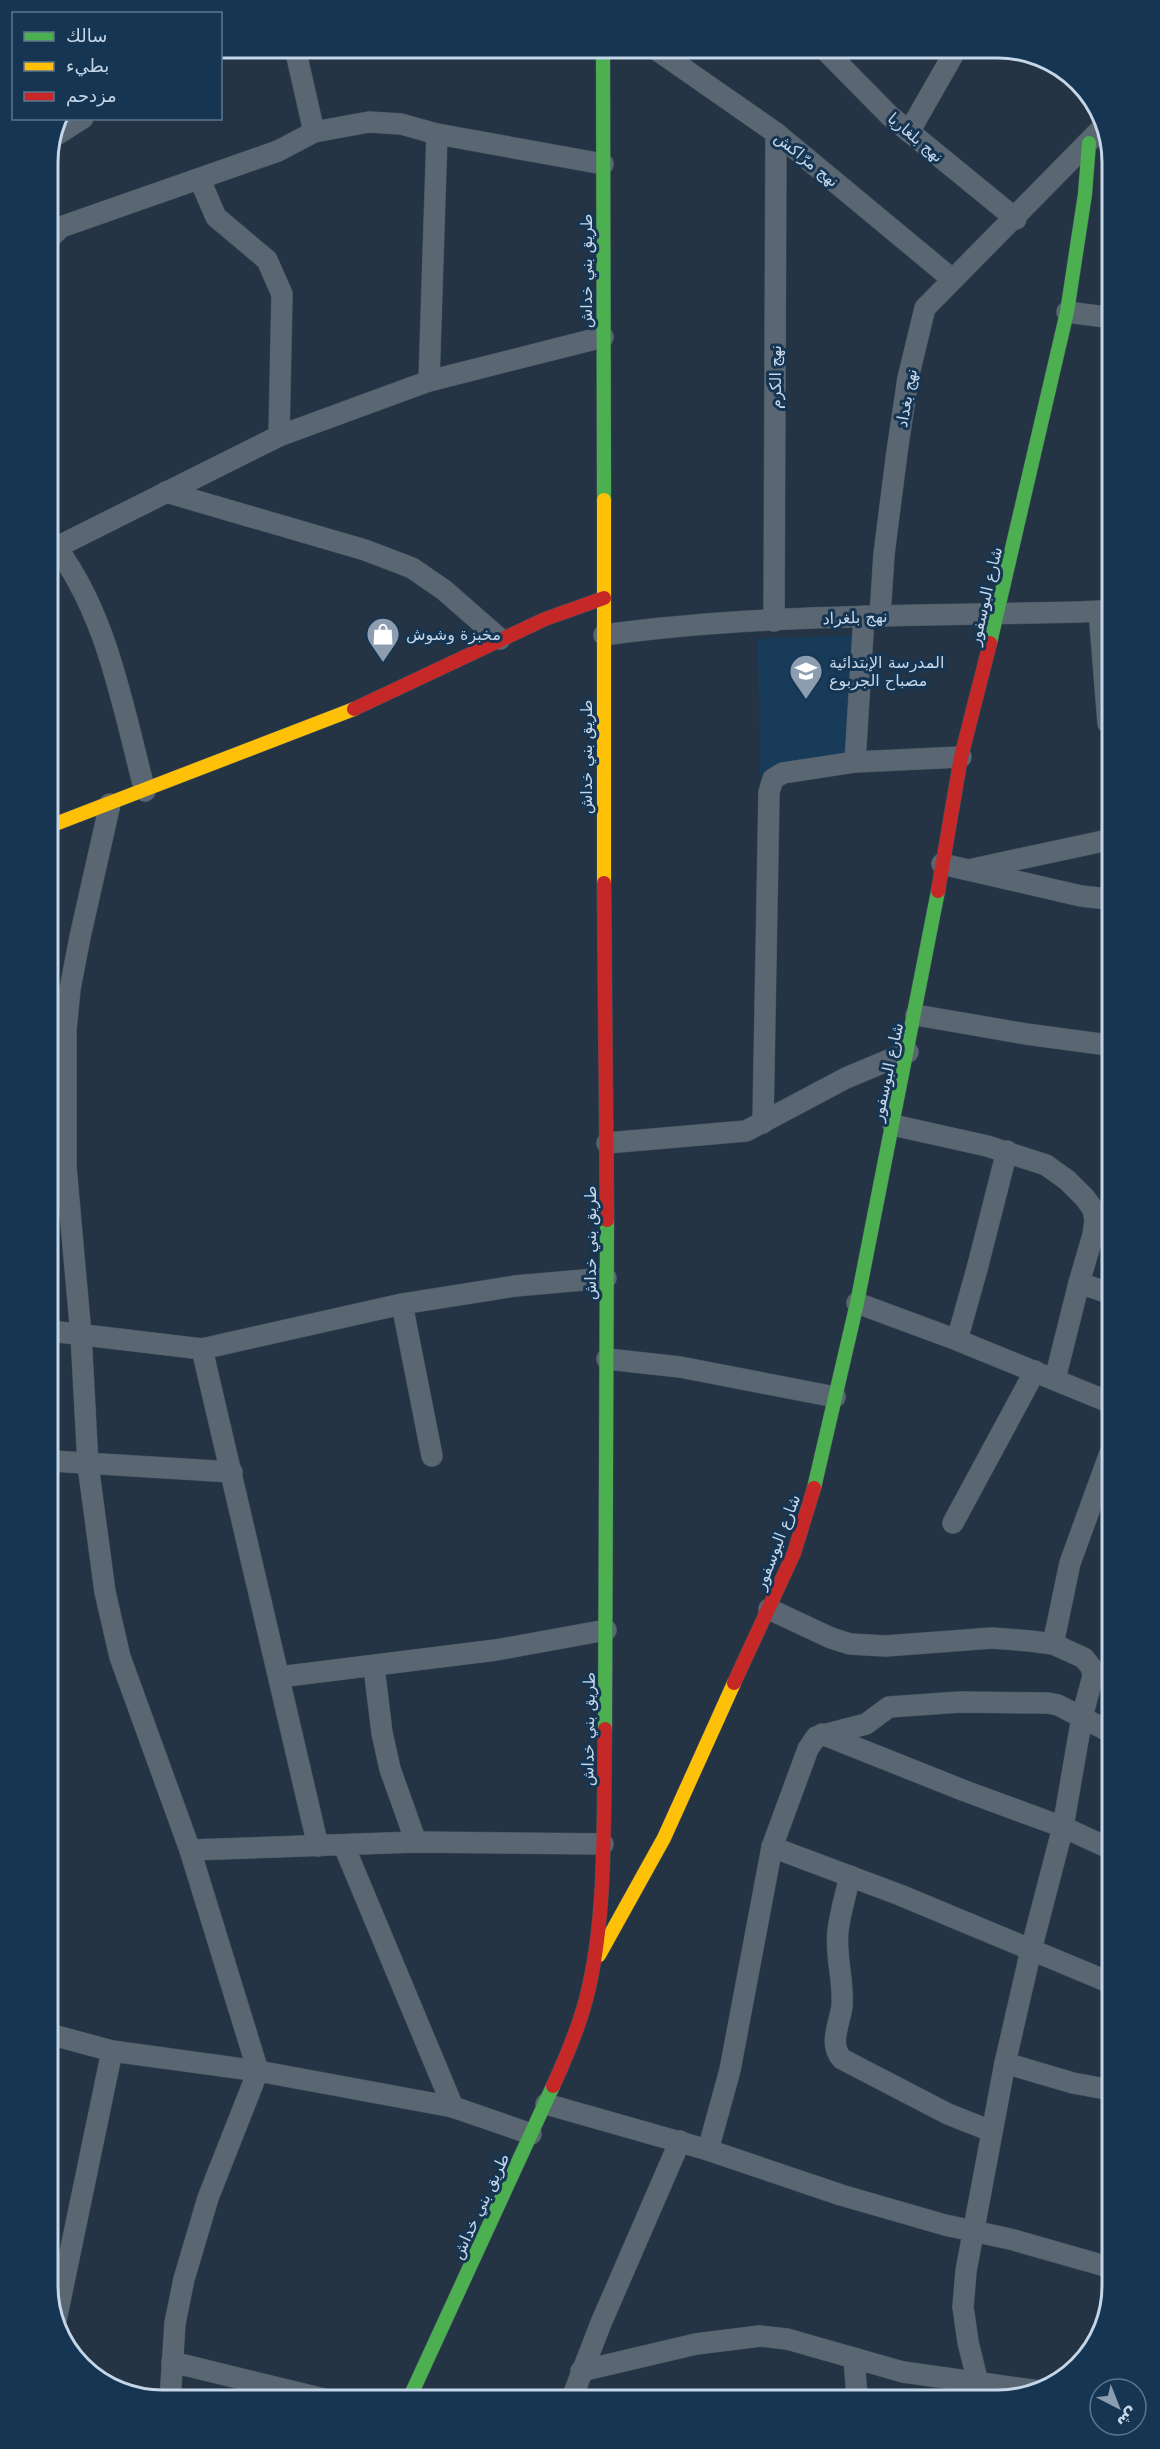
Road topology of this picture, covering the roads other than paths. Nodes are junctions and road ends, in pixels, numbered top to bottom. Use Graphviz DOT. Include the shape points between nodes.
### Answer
graph roads {
  1 [pos="297,58"];
  2 [pos="603,59"];
  3 [pos="669,59"];
  4 [pos="834,59"];
  5 [pos="951,59"];
  6 [pos="79,120"];
  7 [pos="64,130"];
  8 [pos="314,132"];
  9 [pos="909,132"];
  10 [pos="437,134"];
  11 [pos="776,134"];
  12 [pos="1097,134"];
  13 [pos="1089,143"];
  14 [pos="603,164"];
  15 [pos="200,180"];
  16 [pos="1016,219"];
  17 [pos="59,230"];
  18 [pos="952,279"];
  19 [pos="1067,312"];
  20 [pos="1102,316"];
  21 [pos="603,337"];
  22 [pos="429,381"];
  23 [pos="279,436"];
  24 [pos="166,492"];
  25 [pos="59,540"];
  26 [pos="59,551"];
  27 [pos="604,598"];
  28 [pos="1102,611"];
  29 [pos="998,614"];
  30 [pos="872,616"];
  31 [pos="774,621"];
  32 [pos="604,635"];
  33 [pos="500,639"];
  34 [pos="961,757"];
  35 [pos="855,762"];
  36 [pos="145,791"];
  37 [pos="110,804"];
  38 [pos="59,823"];
  39 [pos="1102,841"];
  40 [pos="942,864"];
  41 [pos="967,870"];
  42 [pos="1102,898"];
  43 [pos="916,1015"];
  44 [pos="1102,1044"];
  45 [pos="908,1052"];
  46 [pos="763,1123"];
  47 [pos="893,1125"];
  48 [pos="607,1143"];
  49 [pos="1006,1151"];
  50 [pos="59,1156"];
  51 [pos="59,1169"];
  52 [pos="606,1278"];
  53 [pos="1079,1283"];
  54 [pos="1102,1291"];
  55 [pos="857,1303"];
  56 [pos="402,1304"];
  57 [pos="58,1331"];
  58 [pos="81,1335"];
  59 [pos="957,1340"];
  60 [pos="202,1349"];
  61 [pos="607,1359"];
  62 [pos="1035,1371"];
  63 [pos="1055,1379"];
  64 [pos="835,1397"];
  65 [pos="1102,1399"];
  66 [pos="432,1456"];
  67 [pos="58,1462"];
  68 [pos="88,1465"];
  69 [pos="232,1472"];
  70 [pos="1102,1475"];
  71 [pos="953,1523"];
  72 [pos="769,1609"];
  73 [pos="606,1630"];
  74 [pos="1053,1644"];
  75 [pos="374,1667"];
  76 [pos="279,1677"];
  77 [pos="1082,1717"];
  78 [pos="1102,1728"];
  79 [pos="822,1734"];
  80 [pos="1063,1827"];
  81 [pos="416,1842"];
  82 [pos="603,1844"];
  83 [pos="1102,1845"];
  84 [pos="318,1846"];
  85 [pos="345,1846"];
  86 [pos="772,1847"];
  87 [pos="190,1850"];
  88 [pos="850,1876"];
  89 [pos="1031,1950"];
  90 [pos="592,1967"];
  91 [pos="1102,1979"];
  92 [pos="58,2036"];
  93 [pos="112,2051"];
  94 [pos="1005,2063"];
  95 [pos="258,2071"];
  96 [pos="1102,2088"];
  97 [pos="546,2104"];
  98 [pos="453,2107"];
  99 [pos="991,2131"];
  100 [pos="531,2134"];
  101 [pos="680,2141"];
  102 [pos="708,2150"];
  103 [pos="975,2230"];
  104 [pos="1102,2265"];
  105 [pos="60,2301"];
  106 [pos="855,2358"];
  107 [pos="172,2362"];
  108 [pos="581,2371"];
  109 [pos="171,2390"];
  110 [pos="287,2390"];
  111 [pos="413,2390"];
  112 [pos="575,2390"];
  113 [pos="857,2390"];
  114 [pos="980,2390"];
  1 -- 8 [label="street"];
  2 -- 14 [label="street, طريق بني خداش"];
  3 -- 11 [label="street, نهج مرّاكش"];
  4 -- 9 [label="street, نهج بلغاريا"];
  5 -- 9 [label="street"];
  6 -- 7 [label="street"];
  8 -- 10 [label="street" via="369,122 401,124"];
  8 -- 15 [label="street" via="278,151"];
  9 -- 16 [label="street, نهج بلغاريا"];
  10 -- 14 [label="street"];
  10 -- 22 [label="street"];
  11 -- 18 [label="street, نهج مرّاكش"];
  11 -- 31 [label="street, نهج الكرم"];
  12 -- 13 [label="street, نهج بغداد"];
  13 -- 16 [label="street, نهج بغداد"];
  13 -- 19 [label="street, شارع البوسفور"];
  14 -- 21 [label="street, طريق بني خداش"];
  15 -- 17 [label="street"];
  15 -- 23 [label="street" via="216,217 267,260 282,294"];
  16 -- 18 [label="street, نهج بغداد"];
  18 -- 30 [label="street, نهج بغداد" via="925,308 908,378"];
  19 -- 20 [label="street"];
  19 -- 29 [label="street, شارع البوسفور"];
  21 -- 22 [label="street"];
  21 -- 27 [label="street, طريق بني خداش"];
  22 -- 23 [label="street"];
  23 -- 24 [label="street"];
  24 -- 25 [label="street"];
  24 -- 33 [label="street" via="365,550 412,568"];
  26 -- 36 [label="street" via="79,579 96,616"];
  27 -- 32 [label="street, طريق بني خداش"];
  27 -- 33 [label="street"];
  28 -- 29 [label="street, نهج بلغراد"];
  29 -- 30 [label="street, نهج بلغراد"];
  29 -- 34 [label="street, شارع البوسفور"];
  30 -- 31 [label="street, نهج بلغراد"];
  30 -- 35 [label="street, نهج بغداد"];
  31 -- 32 [label="street, نهج بلغراد"];
  32 -- 48 [label="street, طريق بني خداش"];
  33 -- 36 [label="street" via="372,702"];
  34 -- 35 [label="street"];
  34 -- 40 [label="street, شارع البوسفور"];
  35 -- 46 [label="street" via="783,773 770,785"];
  36 -- 37 [label="street"];
  37 -- 38 [label="street"];
  37 -- 50 [label="street" via="70,989"];
  39 -- 41 [label="street"];
  40 -- 41 [label="street"];
  40 -- 43 [label="street, شارع البوسفور"];
  41 -- 42 [label="street"];
  43 -- 44 [label="street"];
  43 -- 45 [label="street, شارع البوسفور"];
  45 -- 46 [label="street" via="846,1078"];
  45 -- 47 [label="street, شارع البوسفور"];
  46 -- 48 [label="street" via="734,1133"];
  47 -- 49 [label="street"];
  47 -- 55 [label="street, شارع البوسفور"];
  48 -- 52 [label="street, طريق بني خداش"];
  49 -- 53 [label="street" via="1056,1170 1092,1209 1094,1236"];
  49 -- 59 [label="street"];
  51 -- 58 [label="street"];
  52 -- 56 [label="street" via="515,1286"];
  52 -- 61 [label="street, طريق بني خداش"];
  53 -- 54 [label="street"];
  53 -- 63 [label="street"];
  55 -- 59 [label="street"];
  55 -- 64 [label="street, شارع البوسفور"];
  56 -- 60 [label="street"];
  56 -- 66 [label="street"];
  57 -- 58 [label="street"];
  58 -- 60 [label="street"];
  58 -- 68 [label="street"];
  59 -- 62 [label="street"];
  60 -- 69 [label="street"];
  61 -- 64 [label="street" via="680,1367"];
  61 -- 73 [label="street, طريق بني خداش"];
  62 -- 63 [label="street"];
  62 -- 71 [label="street"];
  63 -- 65 [label="street"];
  64 -- 72 [label="street, شارع البوسفور" via="810,1507"];
  67 -- 68 [label="street"];
  68 -- 69 [label="street"];
  68 -- 87 [label="street" via="105,1592 120,1657"];
  69 -- 76 [label="street"];
  70 -- 74 [label="street" via="1070,1563"];
  72 -- 74 [label="street" via="831,1638 867,1646 992,1638"];
  72 -- 90 [label="street, شارع البوسفور" via="664,1838"];
  73 -- 75 [label="street"];
  73 -- 82 [label="street, طريق بني خداش"];
  74 -- 77 [label="street" via="1084,1658 1091,1667 1093,1676"];
  75 -- 76 [label="street"];
  75 -- 81 [label="street" via="390,1769"];
  76 -- 84 [label="street"];
  77 -- 78 [label="street"];
  77 -- 79 [label="street" via="1048,1703 910,1705 885,1709 866,1724"];
  77 -- 80 [label="street"];
  79 -- 80 [label="street"];
  79 -- 86 [label="street" via="808,1749"];
  80 -- 83 [label="street"];
  80 -- 89 [label="street"];
  81 -- 82 [label="street"];
  81 -- 85 [label="street"];
  82 -- 90 [label="street, طريق بني خداش"];
  84 -- 85 [label="street"];
  84 -- 87 [label="street"];
  85 -- 98 [label="street"];
  86 -- 88 [label="street"];
  86 -- 102 [label="street" via="730,2070"];
  87 -- 95 [label="street"];
  88 -- 89 [label="street"];
  88 -- 99 [label="street" via="837,1936 842,2000 834,2043 837,2054 948,2114"];
  89 -- 91 [label="street"];
  89 -- 94 [label="street"];
  90 -- 97 [label="street, طريق بني خداش" via="583,2010"];
  92 -- 93 [label="street"];
  93 -- 95 [label="street"];
  93 -- 105 [label="street"];
  94 -- 96 [label="street"];
  94 -- 99 [label="street"];
  95 -- 98 [label="street"];
  95 -- 107 [label="street" via="197,2233 175,2323"];
  97 -- 100 [label="street, طريق بني خداش"];
  97 -- 101 [label="street"];
  98 -- 100 [label="street"];
  99 -- 103 [label="street"];
  100 -- 111 [label="street, طريق بني خداش"];
  101 -- 102 [label="street"];
  101 -- 108 [label="street"];
  102 -- 103 [label="street" via="841,2195"];
  103 -- 104 [label="street"];
  103 -- 114 [label="street" via="963,2307"];
  106 -- 108 [label="street" via="787,2339 759,2336 696,2344"];
  106 -- 113 [label="street"];
  106 -- 114 [label="street"];
  107 -- 109 [label="street"];
  107 -- 110 [label="street"];
  108 -- 112 [label="street"];
}
